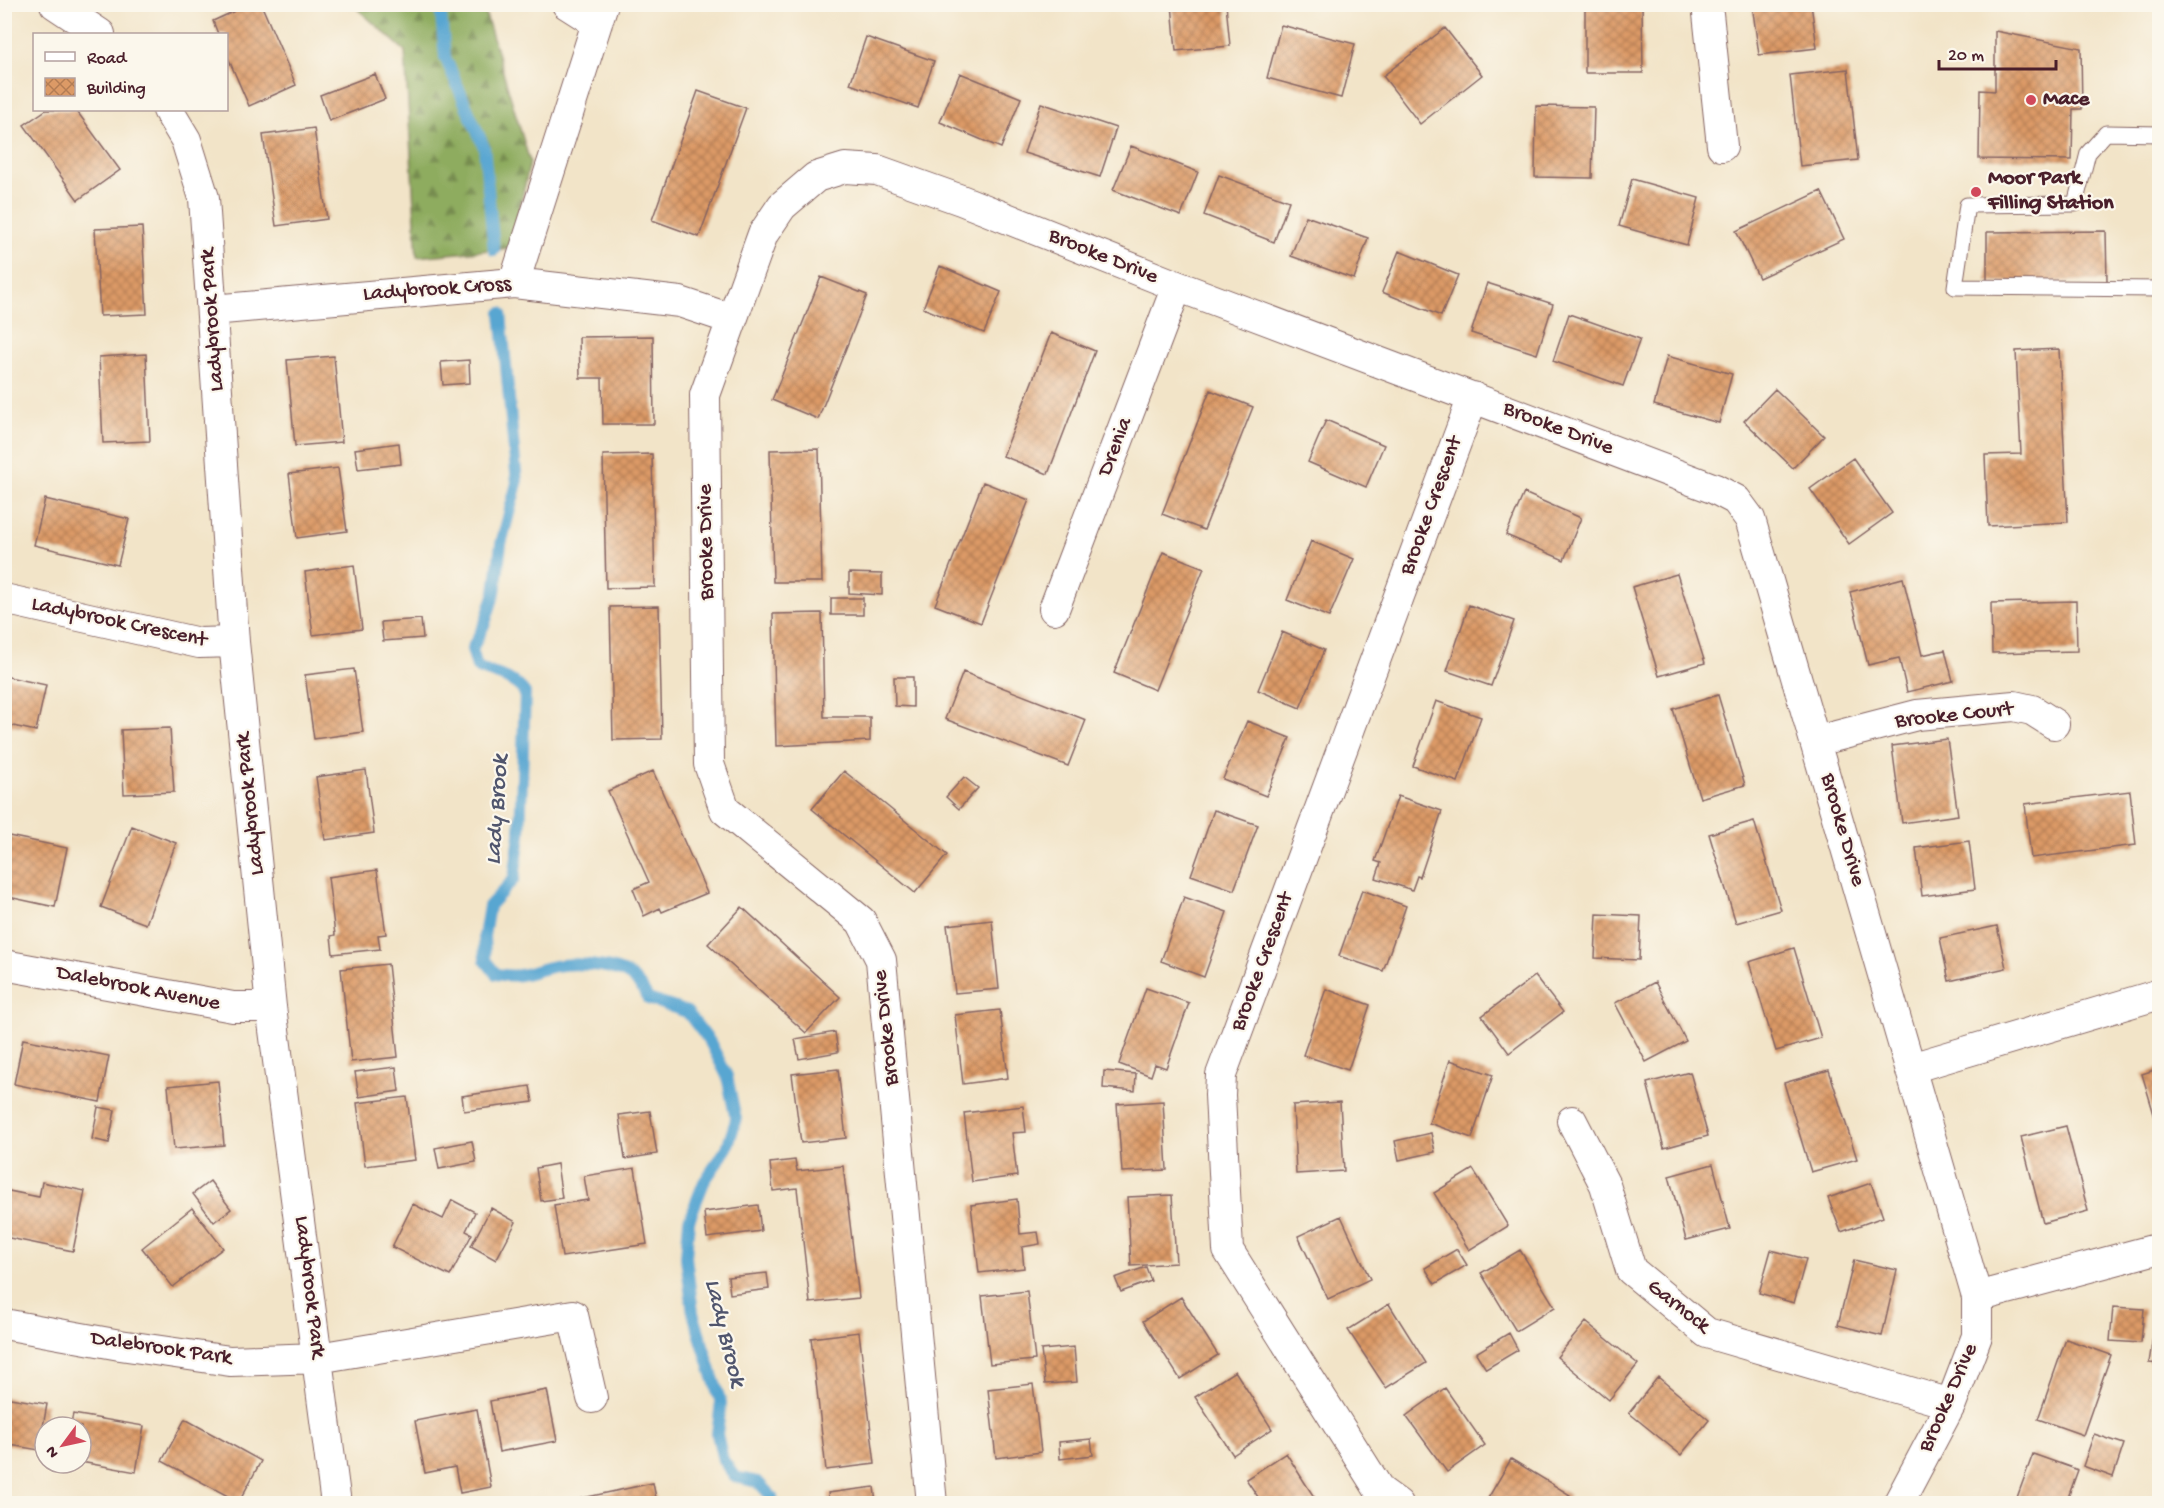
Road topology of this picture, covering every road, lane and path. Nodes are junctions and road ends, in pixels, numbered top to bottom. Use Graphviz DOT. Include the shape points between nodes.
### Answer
graph roads {
  1 [pos="55,4"];
  2 [pos="567,4"];
  3 [pos="1707,4"];
  4 [pos="600,14"];
  5 [pos="98,33"];
  6 [pos="169,111"];
  7 [pos="2160,134"];
  8 [pos="1722,146"];
  9 [pos="514,284"];
  10 [pos="1177,286"];
  11 [pos="2160,289"];
  12 [pos="212,309"];
  13 [pos="731,319"];
  14 [pos="1473,397"];
  15 [pos="4,599"];
  16 [pos="1054,609"];
  17 [pos="234,642"];
  18 [pos="2054,724"];
  19 [pos="1817,741"];
  20 [pos="4,964"];
  21 [pos="2160,994"];
  22 [pos="272,1007"];
  23 [pos="1911,1068"];
  24 [pos="1572,1121"];
  25 [pos="2160,1248"];
  26 [pos="1977,1297"];
  27 [pos="4,1324"];
  28 [pos="318,1358"];
  29 [pos="592,1398"];
  30 [pos="1951,1404"];
  31 [pos="336,1503"];
  32 [pos="932,1503"];
  33 [pos="1398,1503"];
  34 [pos="1898,1503"];
  1 -- 5 [label="street"];
  2 -- 4 [label="street"];
  3 -- 8 [label="street"];
  4 -- 9 [label="street"];
  6 -- 12 [label="street, Ladybrook Park" via="186,140 204,198"];
  7 -- 11 [label="lane" via="2106,133 2088,153 2075,204 1967,205 1955,287"];
  9 -- 12 [label="street, Ladybrook Cross"];
  9 -- 13 [label="street, Ladybrook Cross" via="680,302"];
  10 -- 13 [label="street, Brooke Drive" via="878,170 845,168 816,177 782,206 763,234"];
  10 -- 14 [label="street, Brooke Drive"];
  10 -- 16 [label="street, Drenia"];
  12 -- 17 [label="street, Ladybrook Park"];
  13 -- 32 [label="street, Brooke Drive" via="705,395 709,764 725,810 861,921 880,960"];
  14 -- 19 [label="street, Brooke Drive" via="1736,500 1750,519"];
  14 -- 33 [label="street, Brooke Crescent" via="1221,1075 1228,1250 1380,1491"];
  15 -- 17 [label="street, Ladybrook Crescent" via="199,643"];
  17 -- 22 [label="street, Ladybrook Park"];
  18 -- 19 [label="street, Brooke Court" via="2032,710 2014,706 1917,715"];
  19 -- 23 [label="street, Brooke Drive"];
  20 -- 22 [label="street, Dalebrook Avenue" via="233,1007"];
  21 -- 23 [label="street"];
  22 -- 28 [label="street, Ladybrook Park"];
  23 -- 26 [label="street, Brooke Drive"];
  24 -- 30 [label="street, Garnock" via="1605,1185 1631,1270 1707,1333"];
  25 -- 26 [label="street"];
  26 -- 30 [label="street, Brooke Drive" via="1977,1336"];
  27 -- 28 [label="street, Dalebrook Park" via="230,1361"];
  28 -- 29 [label="street, Dalebrook Park" via="573,1315"];
  28 -- 31 [label="street, Ladybrook Park"];
  30 -- 34 [label="street, Brooke Drive"];
}
